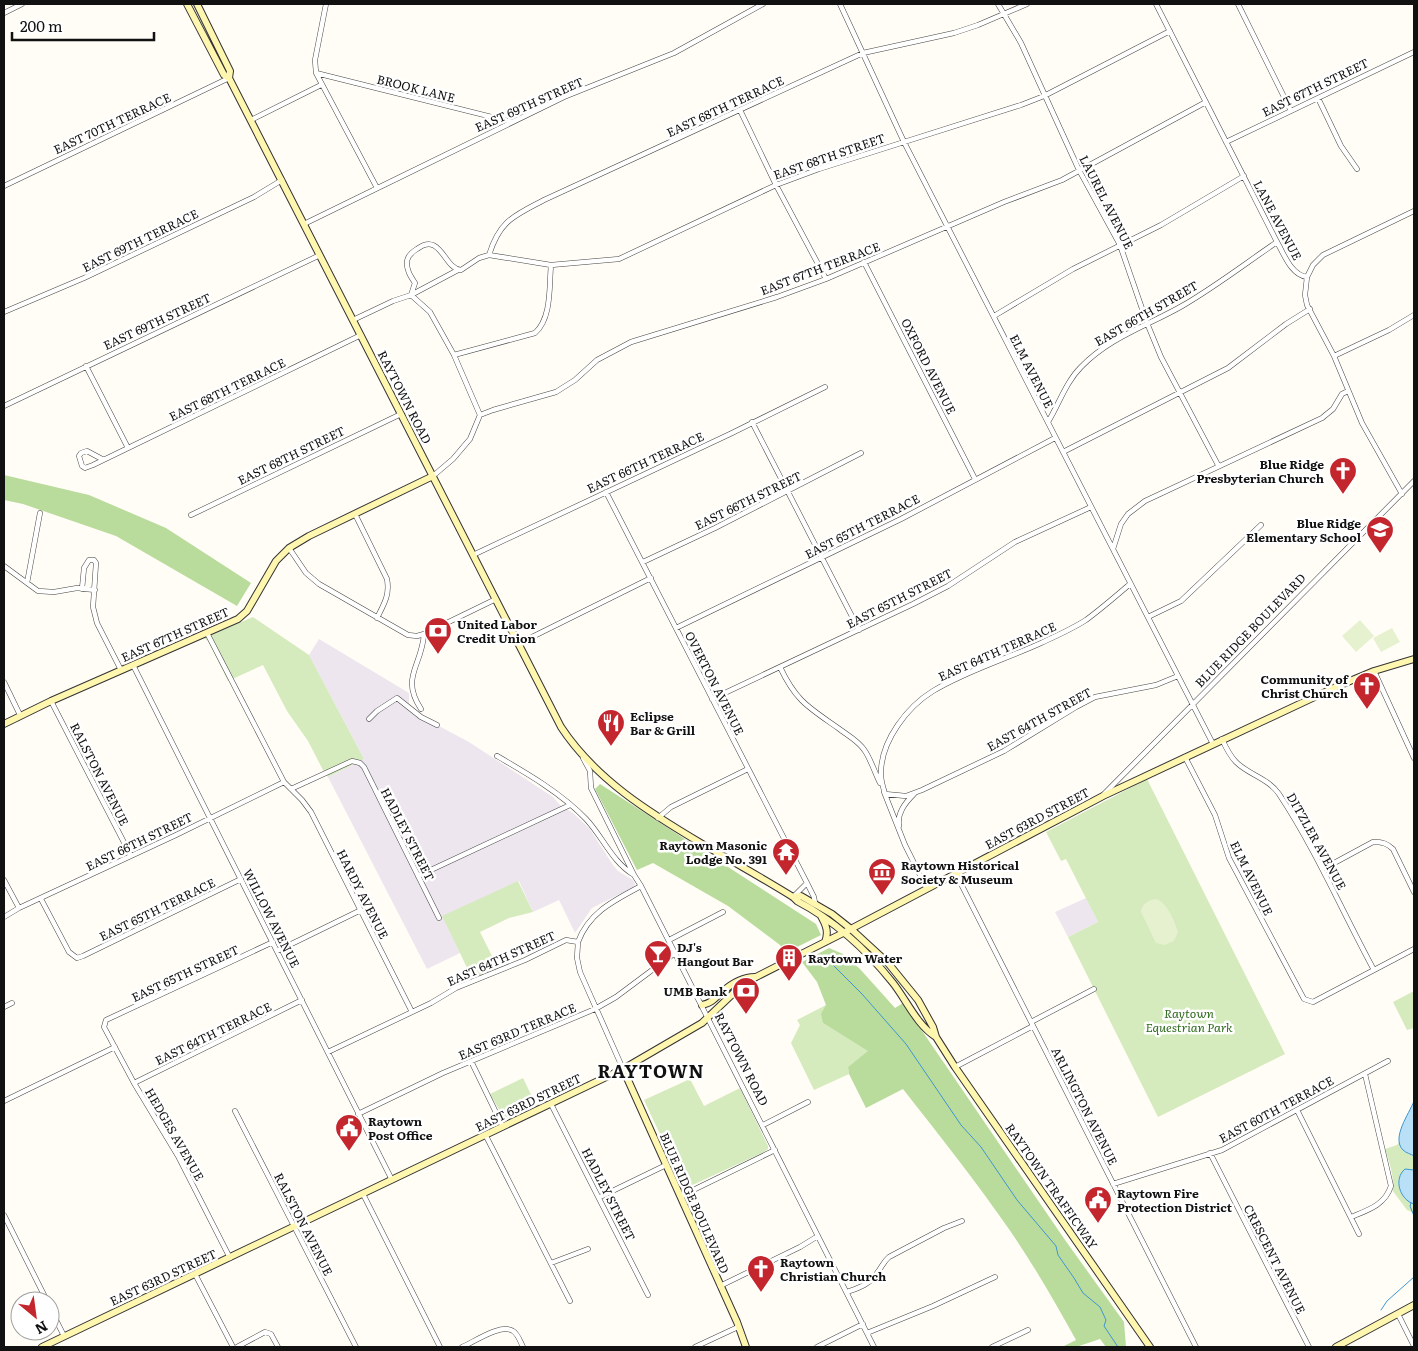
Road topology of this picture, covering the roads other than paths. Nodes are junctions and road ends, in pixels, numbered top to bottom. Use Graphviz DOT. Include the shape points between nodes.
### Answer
graph roads {
  1 [pos="22,4"];
  2 [pos="186,4"];
  3 [pos="196,4"];
  4 [pos="326,4"];
  5 [pos="763,4"];
  6 [pos="840,4"];
  7 [pos="998,4"];
  8 [pos="1027,4"];
  9 [pos="1156,4"];
  10 [pos="1238,4"];
  11 [pos="4,13"];
  12 [pos="1004,14"];
  13 [pos="1170,31"];
  14 [pos="1414,52"];
  15 [pos="863,53"];
  16 [pos="316,73"];
  17 [pos="230,78"];
  18 [pos="321,85"];
  19 [pos="1044,96"];
  20 [pos="1318,98"];
  21 [pos="1206,102"];
  22 [pos="740,110"];
  23 [pos="1291,111"];
  24 [pos="251,120"];
  25 [pos="512,122"];
  26 [pos="904,142"];
  27 [pos="1226,142"];
  28 [pos="1357,169"];
  29 [pos="1079,170"];
  30 [pos="1244,176"];
  31 [pos="282,180"];
  32 [pos="776,184"];
  33 [pos="4,186"];
  34 [pos="377,188"];
  35 [pos="1414,211"];
  36 [pos="304,224"];
  37 [pos="948,226"];
  38 [pos="1277,242"];
  39 [pos="1120,245"];
  40 [pos="320,255"];
  41 [pos="489,255"];
  42 [pos="864,262"];
  43 [pos="551,265"];
  44 [pos="458,270"];
  45 [pos="1307,277"];
  46 [pos="826,279"];
  47 [pos="411,295"];
  48 [pos="1310,309"];
  49 [pos="4,312"];
  50 [pos="1414,315"];
  51 [pos="994,316"];
  52 [pos="353,320"];
  53 [pos="1147,323"];
  54 [pos="360,335"];
  55 [pos="454,355"];
  56 [pos="1334,356"];
  57 [pos="86,366"];
  58 [pos="825,386"];
  59 [pos="1348,391"];
  60 [pos="1180,393"];
  61 [pos="4,406"];
  62 [pos="401,414"];
  63 [pos="480,415"];
  64 [pos="752,422"];
  65 [pos="1048,422"];
  66 [pos="1055,438"];
  67 [pos="128,448"];
  68 [pos="1063,452"];
  69 [pos="861,453"];
  70 [pos="102,459"];
  71 [pos="1218,465"];
  72 [pos="432,476"];
  73 [pos="975,479"];
  74 [pos="1414,481"];
  75 [pos="788,491"];
  76 [pos="606,492"];
  77 [pos="1402,494"];
  78 [pos="1091,507"];
  79 [pos="40,513"];
  80 [pos="355,514"];
  81 [pos="191,515"];
  82 [pos="1261,525"];
  83 [pos="288,548"];
  84 [pos="1112,549"];
  85 [pos="473,555"];
  86 [pos="822,558"];
  87 [pos="643,562"];
  88 [pos="4,566"];
  89 [pos="651,578"];
  90 [pos="27,583"];
  91 [pos="1130,584"];
  92 [pos="82,589"];
  93 [pos="95,590"];
  94 [pos="496,599"];
  95 [pos="377,618"];
  96 [pos="1148,618"];
  97 [pos="676,628"];
  98 [pos="860,630"];
  99 [pos="207,633"];
  100 [pos="424,634"];
  101 [pos="518,642"];
  102 [pos="1414,659"];
  103 [pos="133,665"];
  104 [pos="780,667"];
  105 [pos="121,670"];
  106 [pos="1374,671"];
  107 [pos="1178,676"];
  108 [pos="4,682"];
  109 [pos="712,699"];
  110 [pos="51,700"];
  111 [pos="1192,705"];
  112 [pos="421,709"];
  113 [pos="20,715"];
  114 [pos="369,719"];
  115 [pos="4,724"];
  116 [pos="437,725"];
  117 [pos="561,726"];
  118 [pos="1222,739"];
  119 [pos="1213,744"];
  120 [pos="581,753"];
  121 [pos="497,756"];
  122 [pos="1185,757"];
  123 [pos="1414,758"];
  124 [pos="748,769"];
  125 [pos="284,782"];
  126 [pos="291,789"];
  127 [pos="915,793"];
  128 [pos="885,794"];
  129 [pos="1102,796"];
  130 [pos="570,805"];
  131 [pos="210,818"];
  132 [pos="658,818"];
  133 [pos="900,833"];
  134 [pos="131,856"];
  135 [pos="1323,869"];
  136 [pos="956,874"];
  137 [pos="634,875"];
  138 [pos="418,876"];
  139 [pos="241,879"];
  140 [pos="4,880"];
  141 [pos="807,883"];
  142 [pos="641,886"];
  143 [pos="927,889"];
  144 [pos="1414,892"];
  145 [pos="793,897"];
  146 [pos="41,899"];
  147 [pos="815,903"];
  148 [pos="19,908"];
  149 [pos="361,910"];
  150 [pos="723,912"];
  151 [pos="820,915"];
  152 [pos="4,917"];
  153 [pos="439,918"];
  154 [pos="848,931"];
  155 [pos="669,940"];
  156 [pos="273,942"];
  157 [pos="578,942"];
  158 [pos="825,942"];
  159 [pos="1414,949"];
  160 [pos="277,951"];
  161 [pos="675,953"];
  162 [pos="1374,970"];
  163 [pos="756,977"];
  164 [pos="1094,989"];
  165 [pos="302,1000"];
  166 [pos="12,1003"];
  167 [pos="702,1005"];
  168 [pos="4,1007"];
  169 [pos="595,1009"];
  170 [pos="412,1012"];
  171 [pos="708,1018"];
  172 [pos="106,1022"];
  173 [pos="1032,1024"];
  174 [pos="936,1037"];
  175 [pos="115,1047"];
  176 [pos="328,1052"];
  177 [pos="471,1061"];
  178 [pos="1388,1061"];
  179 [pos="955,1067"];
  180 [pos="623,1069"];
  181 [pos="1365,1074"];
  182 [pos="134,1083"];
  183 [pos="4,1101"];
  184 [pos="808,1102"];
  185 [pos="551,1104"];
  186 [pos="1297,1110"];
  187 [pos="235,1111"];
  188 [pos="358,1114"];
  189 [pos="763,1124"];
  190 [pos="504,1127"];
  191 [pos="486,1136"];
  192 [pos="775,1150"];
  193 [pos="1210,1154"];
  194 [pos="666,1165"];
  195 [pos="392,1180"];
  196 [pos="1113,1184"];
  197 [pos="363,1194"];
  198 [pos="681,1196"];
  199 [pos="600,1197"];
  200 [pos="4,1215"];
  201 [pos="1351,1218"];
  202 [pos="962,1221"];
  203 [pos="294,1227"];
  204 [pos="1359,1234"];
  205 [pos="818,1236"];
  206 [pos="588,1249"];
  207 [pos="230,1258"];
  208 [pos="551,1263"];
  209 [pos="195,1274"];
  210 [pos="995,1277"];
  211 [pos="720,1286"];
  212 [pos="42,1291"];
  213 [pos="847,1292"];
  214 [pos="648,1294"];
  215 [pos="570,1301"];
  216 [pos="1414,1306"];
  217 [pos="1398,1314"];
  218 [pos="863,1324"];
  219 [pos="738,1327"];
  220 [pos="60,1328"];
  221 [pos="1028,1330"];
  222 [pos="867,1333"];
  223 [pos="64,1336"];
  224 [pos="1414,1346"];
  225 [pos="42,1347"];
  226 [pos="235,1347"];
  227 [pos="278,1347"];
  228 [pos="356,1347"];
  229 [pos="440,1347"];
  230 [pos="462,1347"];
  231 [pos="523,1347"];
  232 [pos="695,1347"];
  233 [pos="746,1347"];
  234 [pos="817,1347"];
  235 [pos="874,1347"];
  236 [pos="992,1347"];
  237 [pos="1150,1347"];
  238 [pos="1196,1347"];
  239 [pos="1309,1347"];
  240 [pos="1336,1347"];
  1 -- 11 [label="street"];
  2 -- 17 [label="main road, RAYTOWN ROAD" via="224,75"];
  3 -- 17 [label="main road, RAYTOWN ROAD" via="230,71"];
  4 -- 16 [label="street" via="315,60"];
  5 -- 25 [label="street, EAST 69TH STREET" via="674,53 564,97"];
  6 -- 15 [label="street, ELM AVENUE"];
  7 -- 12 [label="street, LAUREL AVENUE"];
  8 -- 12 [label="street, EAST 68TH TERRACE"];
  9 -- 13 [label="street, LANE AVENUE"];
  10 -- 23 [label="street"];
  12 -- 15 [label="street, EAST 68TH TERRACE" via="954,33"];
  12 -- 19 [label="street, LAUREL AVENUE" via="1021,43"];
  13 -- 19 [label="street, EAST 68TH STREET"];
  13 -- 21 [label="street, LANE AVENUE"];
  14 -- 20 [label="street, EAST 67TH STREET"];
  15 -- 22 [label="street, EAST 68TH TERRACE"];
  15 -- 26 [label="street, ELM AVENUE"];
  16 -- 18 [label="street"];
  16 -- 25 [label="street, BROOK LANE"];
  17 -- 24 [label="main road, RAYTOWN ROAD"];
  17 -- 33 [label="street, EAST 70TH TERRACE"];
  18 -- 24 [label="street"];
  18 -- 34 [label="street"];
  19 -- 26 [label="street, EAST 68TH STREET"];
  19 -- 29 [label="street, LAUREL AVENUE"];
  20 -- 23 [label="street, EAST 67TH STREET"];
  20 -- 28 [label="street" via="1341,146"];
  21 -- 27 [label="street, LANE AVENUE"];
  21 -- 29 [label="street, EAST 67TH TERRACE"];
  22 -- 32 [label="street"];
  22 -- 41 [label="street, EAST 68TH TERRACE" via="514,216 498,232"];
  23 -- 27 [label="street, EAST 67TH STREET"];
  24 -- 31 [label="main road, RAYTOWN ROAD"];
  25 -- 34 [label="street, EAST 69TH STREET"];
  26 -- 32 [label="street, EAST 68TH STREET"];
  26 -- 37 [label="street, ELM AVENUE"];
  27 -- 30 [label="street, LANE AVENUE"];
  29 -- 37 [label="street, EAST 67TH TERRACE" via="1062,180"];
  29 -- 39 [label="street, LAUREL AVENUE"];
  30 -- 38 [label="street, LANE AVENUE"];
  30 -- 39 [label="street"];
  31 -- 36 [label="main road, RAYTOWN ROAD"];
  31 -- 49 [label="street, EAST 69TH TERRACE" via="254,197 84,278"];
  32 -- 43 [label="street, EAST 68TH STREET" via="619,260"];
  32 -- 46 [label="street"];
  34 -- 36 [label="street, EAST 69TH STREET"];
  35 -- 45 [label="street" via="1323,255"];
  36 -- 40 [label="main road, RAYTOWN ROAD"];
  37 -- 42 [label="street, EAST 67TH TERRACE"];
  37 -- 51 [label="street, ELM AVENUE"];
  38 -- 45 [label="street, LANE AVENUE" via="1293,270"];
  38 -- 53 [label="street, EAST 66TH STREET" via="1199,296"];
  39 -- 51 [label="street"];
  39 -- 53 [label="street, LAUREL AVENUE"];
  40 -- 52 [label="main road, RAYTOWN ROAD"];
  40 -- 57 [label="street, EAST 69TH STREET"];
  41 -- 43 [label="street, EAST 68TH STREET"];
  41 -- 44 [label="street"];
  42 -- 46 [label="street, EAST 67TH TERRACE"];
  42 -- 73 [label="street, OXFORD AVENUE"];
  43 -- 55 [label="street" via="542,327 535,332"];
  44 -- 47 [label="street"];
  44 -- 47 [label="street" via="437,248 429,244 419,247 408,259 408,271 415,283"];
  45 -- 48 [label="street" via="1305,295"];
  46 -- 63 [label="street, EAST 67TH TERRACE" via="631,342 597,360 556,392"];
  47 -- 52 [label="street"];
  47 -- 55 [label="street" via="430,312"];
  48 -- 56 [label="street"];
  48 -- 60 [label="street" via="1228,368"];
  50 -- 56 [label="street"];
  51 -- 65 [label="street, ELM AVENUE"];
  52 -- 54 [label="main road, RAYTOWN ROAD"];
  53 -- 60 [label="street, LAUREL AVENUE"];
  53 -- 65 [label="street, EAST 66TH STREET" via="1108,344 1080,368 1067,384"];
  54 -- 62 [label="main road, RAYTOWN ROAD"];
  54 -- 67 [label="street, EAST 68TH TERRACE"];
  55 -- 63 [label="street"];
  56 -- 59 [label="street"];
  57 -- 61 [label="street, EAST 69TH STREET"];
  57 -- 67 [label="street"];
  58 -- 64 [label="street, EAST 66TH TERRACE"];
  59 -- 71 [label="street" via="1322,418"];
  59 -- 77 [label="street"];
  60 -- 68 [label="street"];
  60 -- 71 [label="street, LAUREL AVENUE"];
  62 -- 72 [label="main road, RAYTOWN ROAD"];
  62 -- 81 [label="street, EAST 68TH STREET"];
  63 -- 72 [label="street" via="470,440"];
  64 -- 75 [label="street"];
  64 -- 76 [label="street, EAST 66TH TERRACE"];
  65 -- 66 [label="street, ELM AVENUE"];
  66 -- 68 [label="street, ELM AVENUE"];
  66 -- 73 [label="street, EAST 65TH TERRACE"];
  67 -- 70 [label="street, EAST 68TH TERRACE"];
  68 -- 78 [label="street, ELM AVENUE"];
  69 -- 75 [label="street, EAST 66TH STREET"];
  70 -- 70 [label="street, EAST 68TH TERRACE" via="85,468 79,456 87,451"];
  71 -- 84 [label="street" via="1135,507 1121,524"];
  72 -- 80 [label="main road, EAST 67TH STREET"];
  72 -- 85 [label="main road, RAYTOWN ROAD"];
  73 -- 86 [label="street, EAST 65TH TERRACE"];
  74 -- 77 [label="street, BLUE RIDGE BOULEVARD"];
  75 -- 86 [label="street"];
  75 -- 87 [label="street, EAST 66TH STREET"];
  76 -- 85 [label="street, EAST 66TH TERRACE"];
  76 -- 87 [label="street, OVERTON AVENUE"];
  77 -- 111 [label="street, BLUE RIDGE BOULEVARD"];
  78 -- 84 [label="street, ELM AVENUE"];
  78 -- 98 [label="street, EAST 65TH STREET" via="1015,542 948,586"];
  79 -- 90 [label="street"];
  80 -- 83 [label="main road, EAST 67TH STREET"];
  80 -- 95 [label="street" via="388,587 388,596"];
  82 -- 96 [label="street" via="1181,601"];
  83 -- 95 [label="street" via="319,584"];
  83 -- 99 [label="main road, EAST 67TH STREET" via="276,561 247,611 238,619"];
  84 -- 91 [label="street, ELM AVENUE"];
  85 -- 94 [label="main road, RAYTOWN ROAD"];
  86 -- 97 [label="street, EAST 65TH TERRACE"];
  86 -- 98 [label="street"];
  87 -- 89 [label="street, OVERTON AVENUE"];
  88 -- 90 [label="street"];
  89 -- 97 [label="street, OVERTON AVENUE"];
  89 -- 101 [label="street"];
  90 -- 92 [label="street" via="38,591 46,592"];
  91 -- 96 [label="street, ELM AVENUE"];
  91 -- 128 [label="street, EAST 64TH TERRACE" via="1074,627 932,691 906,715 890,738 882,759 881,779"];
  92 -- 93 [label="street"];
  92 -- 93 [label="street" via="84,568 92,559 96,562"];
  93 -- 105 [label="street" via="93,607 97,623"];
  94 -- 100 [label="street"];
  94 -- 101 [label="main road, RAYTOWN ROAD"];
  95 -- 100 [label="street" via="408,635"];
  96 -- 107 [label="street, ELM AVENUE"];
  97 -- 109 [label="street, OVERTON AVENUE"];
  98 -- 104 [label="street, EAST 65TH STREET"];
  99 -- 103 [label="main road, EAST 67TH STREET"];
  99 -- 125 [label="street"];
  100 -- 112 [label="street" via="411,687"];
  101 -- 117 [label="main road, RAYTOWN ROAD"];
  102 -- 106 [label="main road, EAST 63RD STREET"];
  103 -- 105 [label="main road, EAST 67TH STREET"];
  103 -- 131 [label="street, WILLOW AVENUE"];
  104 -- 109 [label="street, EAST 65TH STREET"];
  104 -- 128 [label="street" via="788,684 808,708 864,750"];
  105 -- 110 [label="main road, EAST 67TH STREET"];
  106 -- 118 [label="main road, EAST 63RD STREET"];
  106 -- 123 [label="street"];
  107 -- 111 [label="street, ELM AVENUE"];
  107 -- 127 [label="street, EAST 64TH STREET" via="1156,685 1095,697 1004,751"];
  108 -- 113 [label="street"];
  109 -- 124 [label="street, OVERTON AVENUE"];
  110 -- 113 [label="main road, EAST 67TH STREET"];
  110 -- 134 [label="street, RALSTON AVENUE"];
  111 -- 119 [label="street, ELM AVENUE"];
  111 -- 129 [label="street, BLUE RIDGE BOULEVARD"];
  113 -- 115 [label="main road, EAST 67TH STREET"];
  114 -- 116 [label="street" via="397,698"];
  117 -- 120 [label="main road, RAYTOWN TRAFFICWAY"];
  118 -- 119 [label="main road, EAST 63RD STREET"];
  118 -- 135 [label="street, DITZLER AVENUE" via="1236,761 1277,792"];
  119 -- 122 [label="main road, EAST 63RD STREET"];
  120 -- 132 [label="main road, RAYTOWN TRAFFICWAY" via="621,791"];
  120 -- 137 [label="street, RAYTOWN ROAD" via="590,771 591,788"];
  121 -- 130 [label="street"];
  122 -- 129 [label="main road, EAST 63RD STREET"];
  122 -- 162 [label="street, ELM AVENUE" via="1215,815 1233,866 1304,999 1311,1002"];
  124 -- 132 [label="street" via="671,807"];
  124 -- 141 [label="street, OVERTON AVENUE"];
  125 -- 126 [label="street, HARDY AVENUE"];
  125 -- 131 [label="street, EAST 66TH STREET"];
  126 -- 138 [label="street, HADLEY STREET" via="352,761 357,762 364,767"];
  126 -- 149 [label="street, HARDY AVENUE" via="311,812"];
  127 -- 128 [label="street, EAST 64TH STREET" via="906,796"];
  127 -- 133 [label="street, EAST 64TH STREET" via="900,813"];
  128 -- 133 [label="street"];
  129 -- 136 [label="main road, EAST 63RD STREET"];
  130 -- 137 [label="street" via="586,819 623,868"];
  130 -- 138 [label="street"];
  131 -- 134 [label="street, EAST 66TH STREET"];
  131 -- 139 [label="street, WILLOW AVENUE"];
  132 -- 145 [label="main road, RAYTOWN TRAFFICWAY"];
  133 -- 143 [label="street"];
  134 -- 146 [label="street, EAST 66TH STREET"];
  135 -- 144 [label="street" via="1373,842 1382,842 1393,850"];
  135 -- 162 [label="street, DITZLER AVENUE"];
  136 -- 143 [label="main road, EAST 63RD STREET"];
  136 -- 173 [label="street, ARLINGTON AVENUE"];
  137 -- 142 [label="street, RAYTOWN ROAD"];
  138 -- 153 [label="street, HADLEY STREET"];
  139 -- 146 [label="street, EAST 65TH TERRACE" via="81,957 69,952"];
  139 -- 156 [label="street, WILLOW AVENUE"];
  140 -- 148 [label="street"];
  141 -- 145 [label="street"];
  141 -- 147 [label="street, OVERTON AVENUE"];
  142 -- 155 [label="street, RAYTOWN ROAD"];
  142 -- 157 [label="street" via="598,912"];
  143 -- 154 [label="main road, EAST 63RD STREET"];
  145 -- 147 [label="main road, RAYTOWN TRAFFICWAY" via="801,896"];
  145 -- 151 [label="main road, RAYTOWN TRAFFICWAY"];
  146 -- 148 [label="street, EAST 66TH STREET"];
  147 -- 154 [label="main road, RAYTOWN TRAFFICWAY"];
  148 -- 152 [label="street, EAST 66TH STREET"];
  149 -- 160 [label="street"];
  149 -- 170 [label="street, HARDY AVENUE"];
  150 -- 155 [label="street"];
  151 -- 154 [label="main road, RAYTOWN TRAFFICWAY"];
  151 -- 158 [label="main road" via="826,928"];
  154 -- 158 [label="main road, EAST 63RD STREET"];
  154 -- 174 [label="main road, RAYTOWN TRAFFICWAY" via="893,983 927,1032"];
  154 -- 174 [label="main road, RAYTOWN TRAFFICWAY" via="900,977 918,1000"];
  155 -- 161 [label="street, RAYTOWN ROAD"];
  156 -- 160 [label="street, WILLOW AVENUE"];
  156 -- 172 [label="street, EAST 65TH STREET"];
  157 -- 169 [label="street" via="580,972"];
  157 -- 170 [label="street, EAST 64TH STREET" via="566,940 456,988"];
  158 -- 163 [label="main road, EAST 63RD STREET"];
  159 -- 162 [label="street"];
  160 -- 165 [label="street, WILLOW AVENUE"];
  161 -- 167 [label="street, RAYTOWN ROAD"];
  161 -- 169 [label="street, EAST 63RD TERRACE"];
  163 -- 167 [label="main road" via="738,982"];
  163 -- 171 [label="main road, EAST 63RD STREET" via="741,986"];
  164 -- 173 [label="street"];
  165 -- 176 [label="street, WILLOW AVENUE"];
  165 -- 182 [label="street, EAST 64TH TERRACE"];
  166 -- 168 [label="street"];
  167 -- 171 [label="street, RAYTOWN ROAD"];
  169 -- 177 [label="street, EAST 63RD TERRACE"];
  169 -- 180 [label="street"];
  170 -- 176 [label="street, EAST 64TH STREET"];
  171 -- 180 [label="main road, EAST 63RD STREET"];
  171 -- 189 [label="street, RAYTOWN ROAD"];
  172 -- 175 [label="street, HEDGES AVENUE" via="104,1027"];
  173 -- 179 [label="street"];
  173 -- 196 [label="street, ARLINGTON AVENUE"];
  174 -- 179 [label="main road, RAYTOWN TRAFFICWAY"];
  175 -- 182 [label="street, HEDGES AVENUE"];
  175 -- 183 [label="street"];
  176 -- 188 [label="street, WILLOW AVENUE"];
  177 -- 188 [label="street, EAST 63RD TERRACE"];
  177 -- 190 [label="street"];
  178 -- 181 [label="street, EAST 60TH TERRACE"];
  179 -- 237 [label="main road, RAYTOWN TRAFFICWAY"];
  180 -- 185 [label="main road, EAST 63RD STREET"];
  180 -- 194 [label="main road, BLUE RIDGE BOULEVARD"];
  181 -- 186 [label="street, EAST 60TH TERRACE"];
  181 -- 201 [label="street" via="1391,1186 1382,1202"];
  182 -- 207 [label="street, HEDGES AVENUE" via="178,1156"];
  184 -- 189 [label="street"];
  185 -- 190 [label="main road, EAST 63RD STREET"];
  185 -- 199 [label="street, HADLEY STREET"];
  186 -- 193 [label="street, EAST 60TH TERRACE"];
  186 -- 201 [label="street"];
  187 -- 203 [label="street, RALSTON AVENUE"];
  188 -- 195 [label="street, WILLOW AVENUE"];
  189 -- 192 [label="street, RAYTOWN ROAD"];
  190 -- 191 [label="main road, EAST 63RD STREET"];
  191 -- 195 [label="main road, EAST 63RD STREET"];
  191 -- 208 [label="street"];
  192 -- 198 [label="street"];
  192 -- 205 [label="street, RAYTOWN ROAD"];
  193 -- 196 [label="street, EAST 60TH TERRACE"];
  193 -- 239 [label="street, CRESCENT AVENUE"];
  194 -- 198 [label="main road, BLUE RIDGE BOULEVARD"];
  194 -- 199 [label="street"];
  195 -- 197 [label="main road, EAST 63RD STREET"];
  196 -- 238 [label="street, ARLINGTON AVENUE"];
  197 -- 203 [label="main road, EAST 63RD STREET"];
  197 -- 229 [label="street"];
  198 -- 211 [label="main road, BLUE RIDGE BOULEVARD"];
  199 -- 214 [label="street, HADLEY STREET"];
  200 -- 212 [label="street"];
  201 -- 204 [label="street"];
  202 -- 213 [label="street" via="889,1257 872,1280"];
  203 -- 207 [label="main road, EAST 63RD STREET"];
  203 -- 228 [label="street, RALSTON AVENUE"];
  205 -- 211 [label="street"];
  205 -- 213 [label="street, RAYTOWN ROAD"];
  206 -- 208 [label="street"];
  207 -- 209 [label="main road, EAST 63RD STREET"];
  208 -- 215 [label="street"];
  209 -- 223 [label="main road, EAST 63RD STREET"];
  209 -- 226 [label="street"];
  210 -- 222 [label="street"];
  211 -- 219 [label="main road, BLUE RIDGE BOULEVARD"];
  213 -- 218 [label="street, RAYTOWN ROAD"];
  216 -- 217 [label="main road"];
  217 -- 224 [label="street"];
  217 -- 240 [label="main road"];
  218 -- 222 [label="street, RAYTOWN ROAD"];
  218 -- 234 [label="street"];
  219 -- 232 [label="street"];
  219 -- 233 [label="main road, BLUE RIDGE BOULEVARD"];
  220 -- 223 [label="street"];
  221 -- 236 [label="street"];
  222 -- 235 [label="street, RAYTOWN ROAD"];
  223 -- 225 [label="main road, EAST 63RD STREET"];
  226 -- 227 [label="street" via="267,1332"];
  230 -- 231 [label="street" via="502,1328 512,1330"];
}
